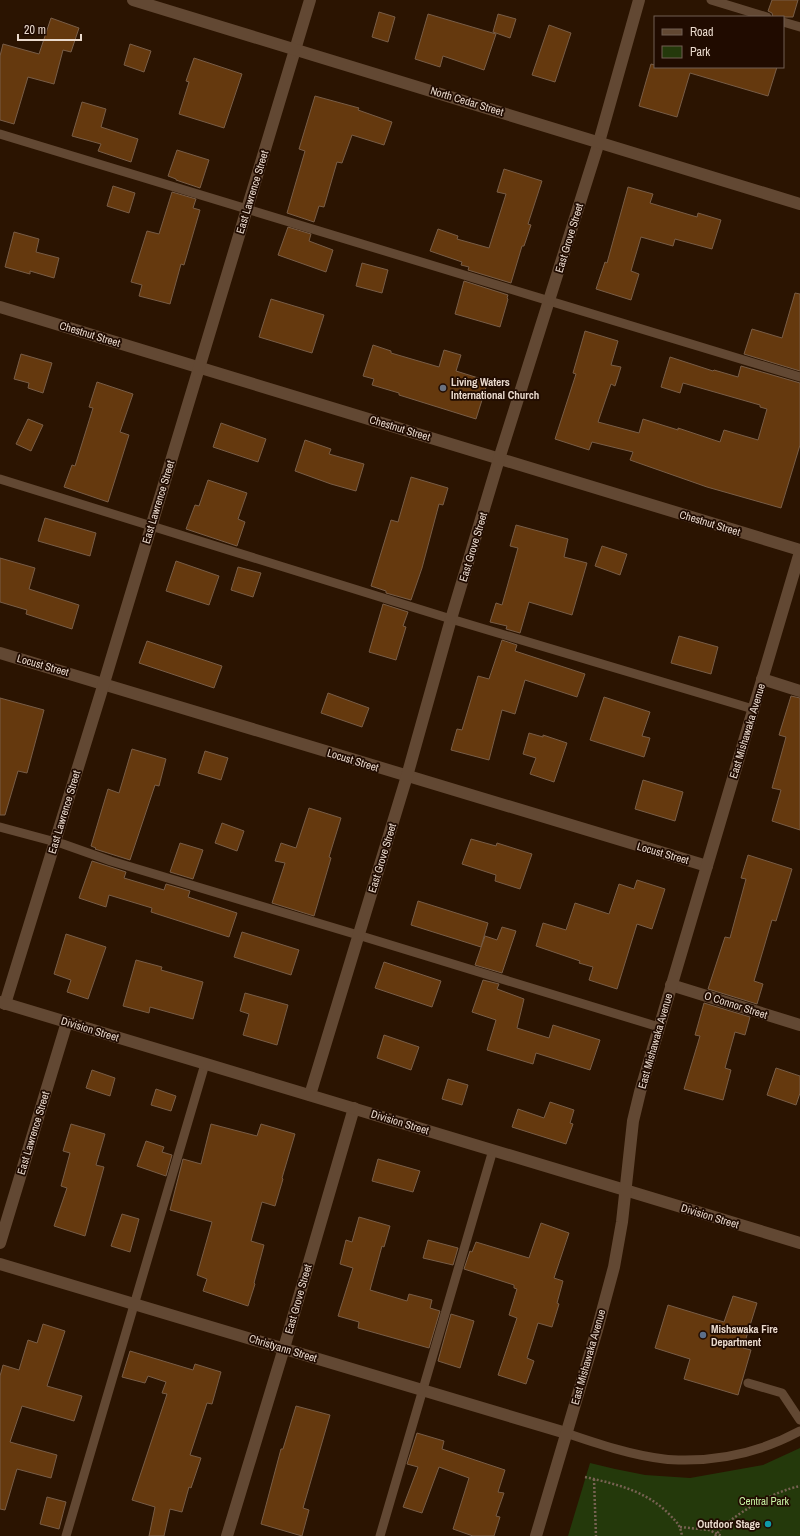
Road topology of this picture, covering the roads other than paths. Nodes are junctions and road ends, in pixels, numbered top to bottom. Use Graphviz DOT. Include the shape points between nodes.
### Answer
graph roads {
  1 [pos="133,0"];
  2 [pos="310,0"];
  3 [pos="639,0"];
  4 [pos="711,0"];
  5 [pos="764,16"];
  6 [pos="784,22"];
  7 [pos="800,27"];
  8 [pos="295,49"];
  9 [pos="0,134"];
  10 [pos="599,142"];
  11 [pos="800,204"];
  12 [pos="248,208"];
  13 [pos="550,302"];
  14 [pos="0,307"];
  15 [pos="199,367"];
  16 [pos="800,377"];
  17 [pos="500,459"];
  18 [pos="0,479"];
  19 [pos="152,525"];
  20 [pos="800,551"];
  21 [pos="451,619"];
  22 [pos="0,653"];
  23 [pos="762,679"];
  24 [pos="104,683"];
  25 [pos="800,691"];
  26 [pos="754,709"];
  27 [pos="407,776"];
  28 [pos="0,827"];
  29 [pos="54,842"];
  30 [pos="707,866"];
  31 [pos="358,935"];
  32 [pos="671,985"];
  33 [pos="2,1003"];
  34 [pos="67,1022"];
  35 [pos="800,1025"];
  36 [pos="659,1027"];
  37 [pos="205,1064"];
  38 [pos="310,1095"];
  39 [pos="354,1108"];
  40 [pos="493,1150"];
  41 [pos="625,1190"];
  42 [pos="0,1243"];
  43 [pos="800,1243"];
  44 [pos="0,1264"];
  45 [pos="135,1304"];
  46 [pos="284,1348"];
  47 [pos="748,1383"];
  48 [pos="422,1390"];
  49 [pos="800,1420"];
  50 [pos="800,1431"];
  51 [pos="566,1433"];
  52 [pos="66,1536"];
  53 [pos="227,1536"];
  54 [pos="380,1536"];
  55 [pos="536,1536"];
  1 -- 8 [label="street, North Cedar Street"];
  2 -- 8 [label="street, East Lawrence Street"];
  3 -- 10 [label="street, East Grove Street"];
  4 -- 5 [label="lane"];
  6 -- 7 [label="lane"];
  8 -- 10 [label="street, North Cedar Street"];
  8 -- 12 [label="street, East Lawrence Street"];
  9 -- 12 [label="lane"];
  10 -- 11 [label="street, North Cedar Street"];
  10 -- 13 [label="street, East Grove Street"];
  12 -- 13 [label="lane"];
  12 -- 15 [label="street, East Lawrence Street"];
  13 -- 16 [label="lane"];
  13 -- 17 [label="street, East Grove Street"];
  14 -- 15 [label="street, Chestnut Street"];
  15 -- 17 [label="street, Chestnut Street"];
  15 -- 19 [label="street, East Lawrence Street"];
  17 -- 20 [label="street, Chestnut Street"];
  17 -- 21 [label="street, East Grove Street"];
  18 -- 19 [label="lane"];
  19 -- 21 [label="lane"];
  19 -- 24 [label="street, East Lawrence Street"];
  20 -- 23 [label="street, East Mishawaka Avenue"];
  21 -- 26 [label="lane"];
  21 -- 27 [label="street, East Grove Street"];
  22 -- 24 [label="street, Locust Street"];
  23 -- 25 [label="street"];
  23 -- 26 [label="street, East Mishawaka Avenue"];
  24 -- 27 [label="street, Locust Street"];
  24 -- 29 [label="street, East Lawrence Street"];
  26 -- 30 [label="street, East Mishawaka Avenue"];
  27 -- 30 [label="street, Locust Street"];
  27 -- 31 [label="street, East Grove Street"];
  28 -- 29 [label="lane"];
  29 -- 31 [label="lane"];
  29 -- 33 [label="street, East Lawrence Street"];
  30 -- 32 [label="street, East Mishawaka Avenue"];
  31 -- 36 [label="lane"];
  31 -- 38 [label="street, East Grove Street"];
  32 -- 35 [label="street, O Connor Street"];
  32 -- 36 [label="street, East Mishawaka Avenue"];
  33 -- 34 [label="street, Division Street"];
  34 -- 37 [label="street, Division Street"];
  34 -- 42 [label="street, East Lawrence Street"];
  36 -- 41 [label="street, East Mishawaka Avenue" via="633,1121"];
  37 -- 38 [label="street, Division Street"];
  37 -- 45 [label="lane"];
  38 -- 39 [label="street, Division Street"];
  39 -- 40 [label="street, Division Street"];
  39 -- 46 [label="street, East Grove Street"];
  40 -- 41 [label="street, Division Street"];
  40 -- 48 [label="lane"];
  41 -- 43 [label="street, Division Street"];
  41 -- 51 [label="street, East Mishawaka Avenue" via="614,1267"];
  44 -- 45 [label="street, Christyann Street"];
  45 -- 46 [label="street, Christyann Street"];
  45 -- 52 [label="lane"];
  46 -- 48 [label="street, Christyann Street"];
  46 -- 53 [label="street, East Grove Street"];
  47 -- 49 [label="lane" via="782,1394"];
  48 -- 51 [label="street, Christyann Street"];
  48 -- 54 [label="lane"];
  50 -- 51 [label="lane" via="745,1454 707,1460 665,1460 600,1445"];
  51 -- 55 [label="street, East Mishawaka Avenue"];
}
